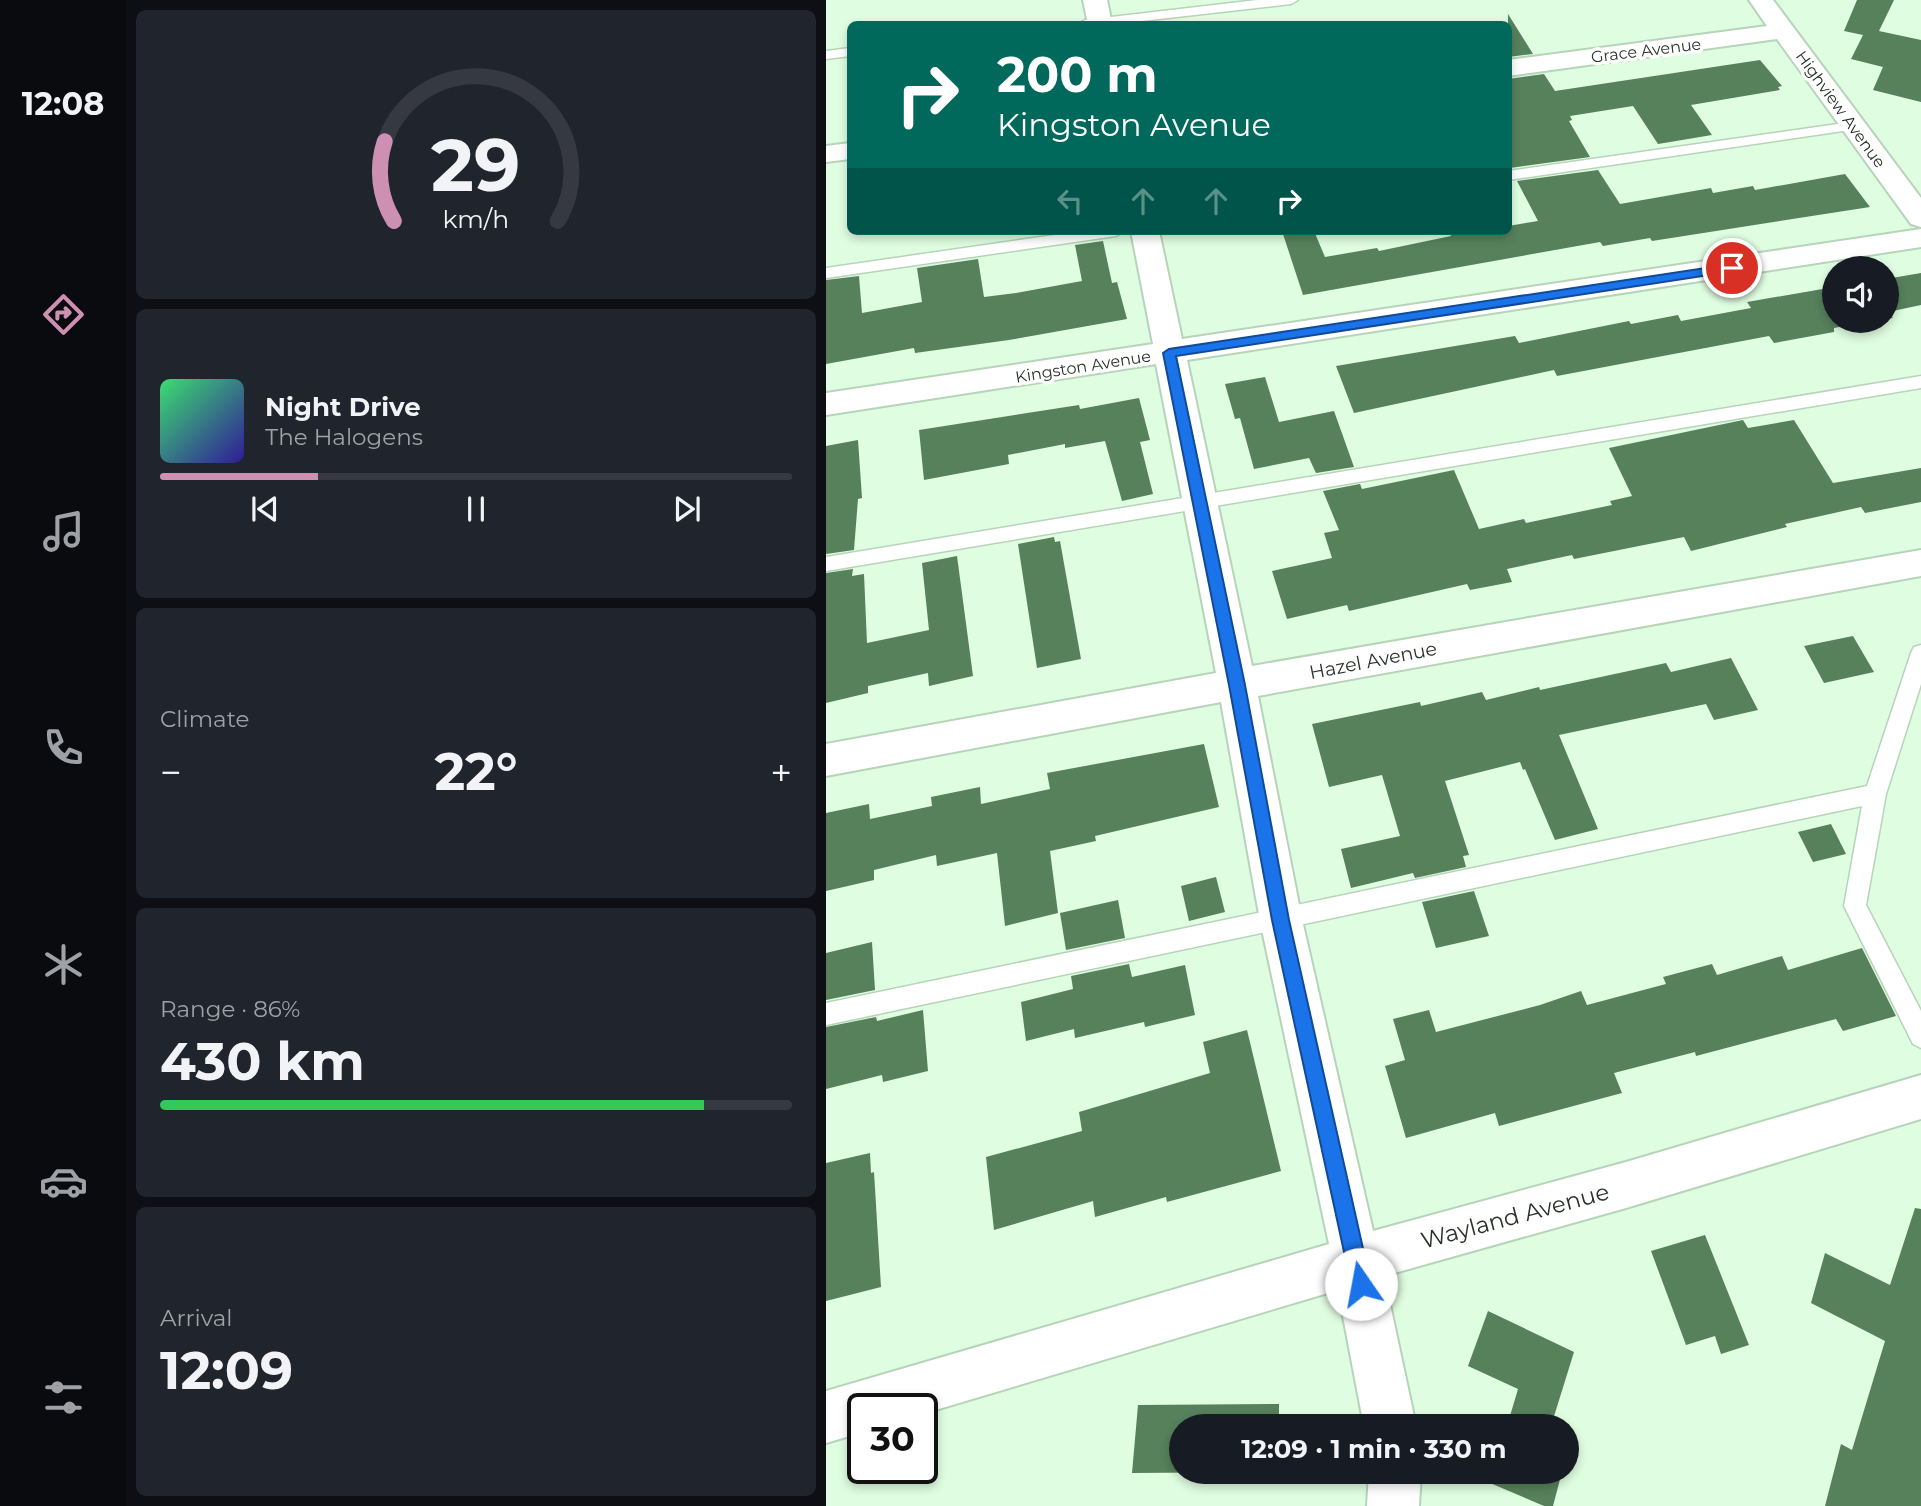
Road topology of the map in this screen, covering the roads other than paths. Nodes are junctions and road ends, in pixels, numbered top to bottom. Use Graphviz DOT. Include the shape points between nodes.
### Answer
graph roads {
  1 [pos="1291,0"];
  2 [pos="1761,0"];
  3 [pos="1095,18"];
  4 [pos="1784,32"];
  5 [pos="847,52"];
  6 [pos="826,55"];
  7 [pos="1512,67"];
  8 [pos="1852,126"];
  9 [pos="847,151"];
  10 [pos="826,154"];
  11 [pos="1512,175"];
  12 [pos="1921,218"];
  13 [pos="1088,235"];
  14 [pos="1146,235"];
  15 [pos="1921,238"];
  16 [pos="826,273"];
  17 [pos="1169,353"];
  18 [pos="1921,382"];
  19 [pos="826,404"];
  20 [pos="1198,502"];
  21 [pos="1921,563"];
  22 [pos="826,564"];
  23 [pos="1921,653"];
  24 [pos="1237,685"];
  25 [pos="826,760"];
  26 [pos="1875,794"];
  27 [pos="1281,920"];
  28 [pos="826,1014"];
  29 [pos="1921,1036"];
  30 [pos="1921,1097"];
  31 [pos="1356,1260"];
  32 [pos="1388,1414"];
  33 [pos="826,1418"];
  34 [pos="1394,1484"];
  35 [pos="1393,1506"];
  1 -- 3 [label="lane"];
  2 -- 4 [label="street, Highview Avenue"];
  4 -- 7 [label="street, Grace Avenue"];
  4 -- 8 [label="street, Highview Avenue"];
  5 -- 6 [label="lane"];
  8 -- 11 [label="lane"];
  8 -- 12 [label="street, Highview Avenue"];
  9 -- 10 [label="street"];
  13 -- 16 [label="lane"];
  14 -- 17 [label="street"];
  15 -- 17 [label="street, Kingston Avenue"];
  17 -- 19 [label="street, Kingston Avenue"];
  17 -- 20 [label="street"];
  18 -- 20 [label="lane"];
  20 -- 22 [label="lane"];
  20 -- 24 [label="street"];
  21 -- 24 [label="street, Hazel Avenue"];
  23 -- 26 [label="lane"];
  24 -- 25 [label="street, Hazel Avenue"];
  24 -- 27 [label="street"];
  26 -- 27 [label="lane"];
  26 -- 29 [label="lane" via="1855,905"];
  27 -- 28 [label="lane"];
  27 -- 31 [label="street"];
  30 -- 31 [label="street, Wayland Avenue"];
  31 -- 32 [label="street"];
  31 -- 33 [label="street, Wayland Avenue"];
  34 -- 35 [label="street"];
}
